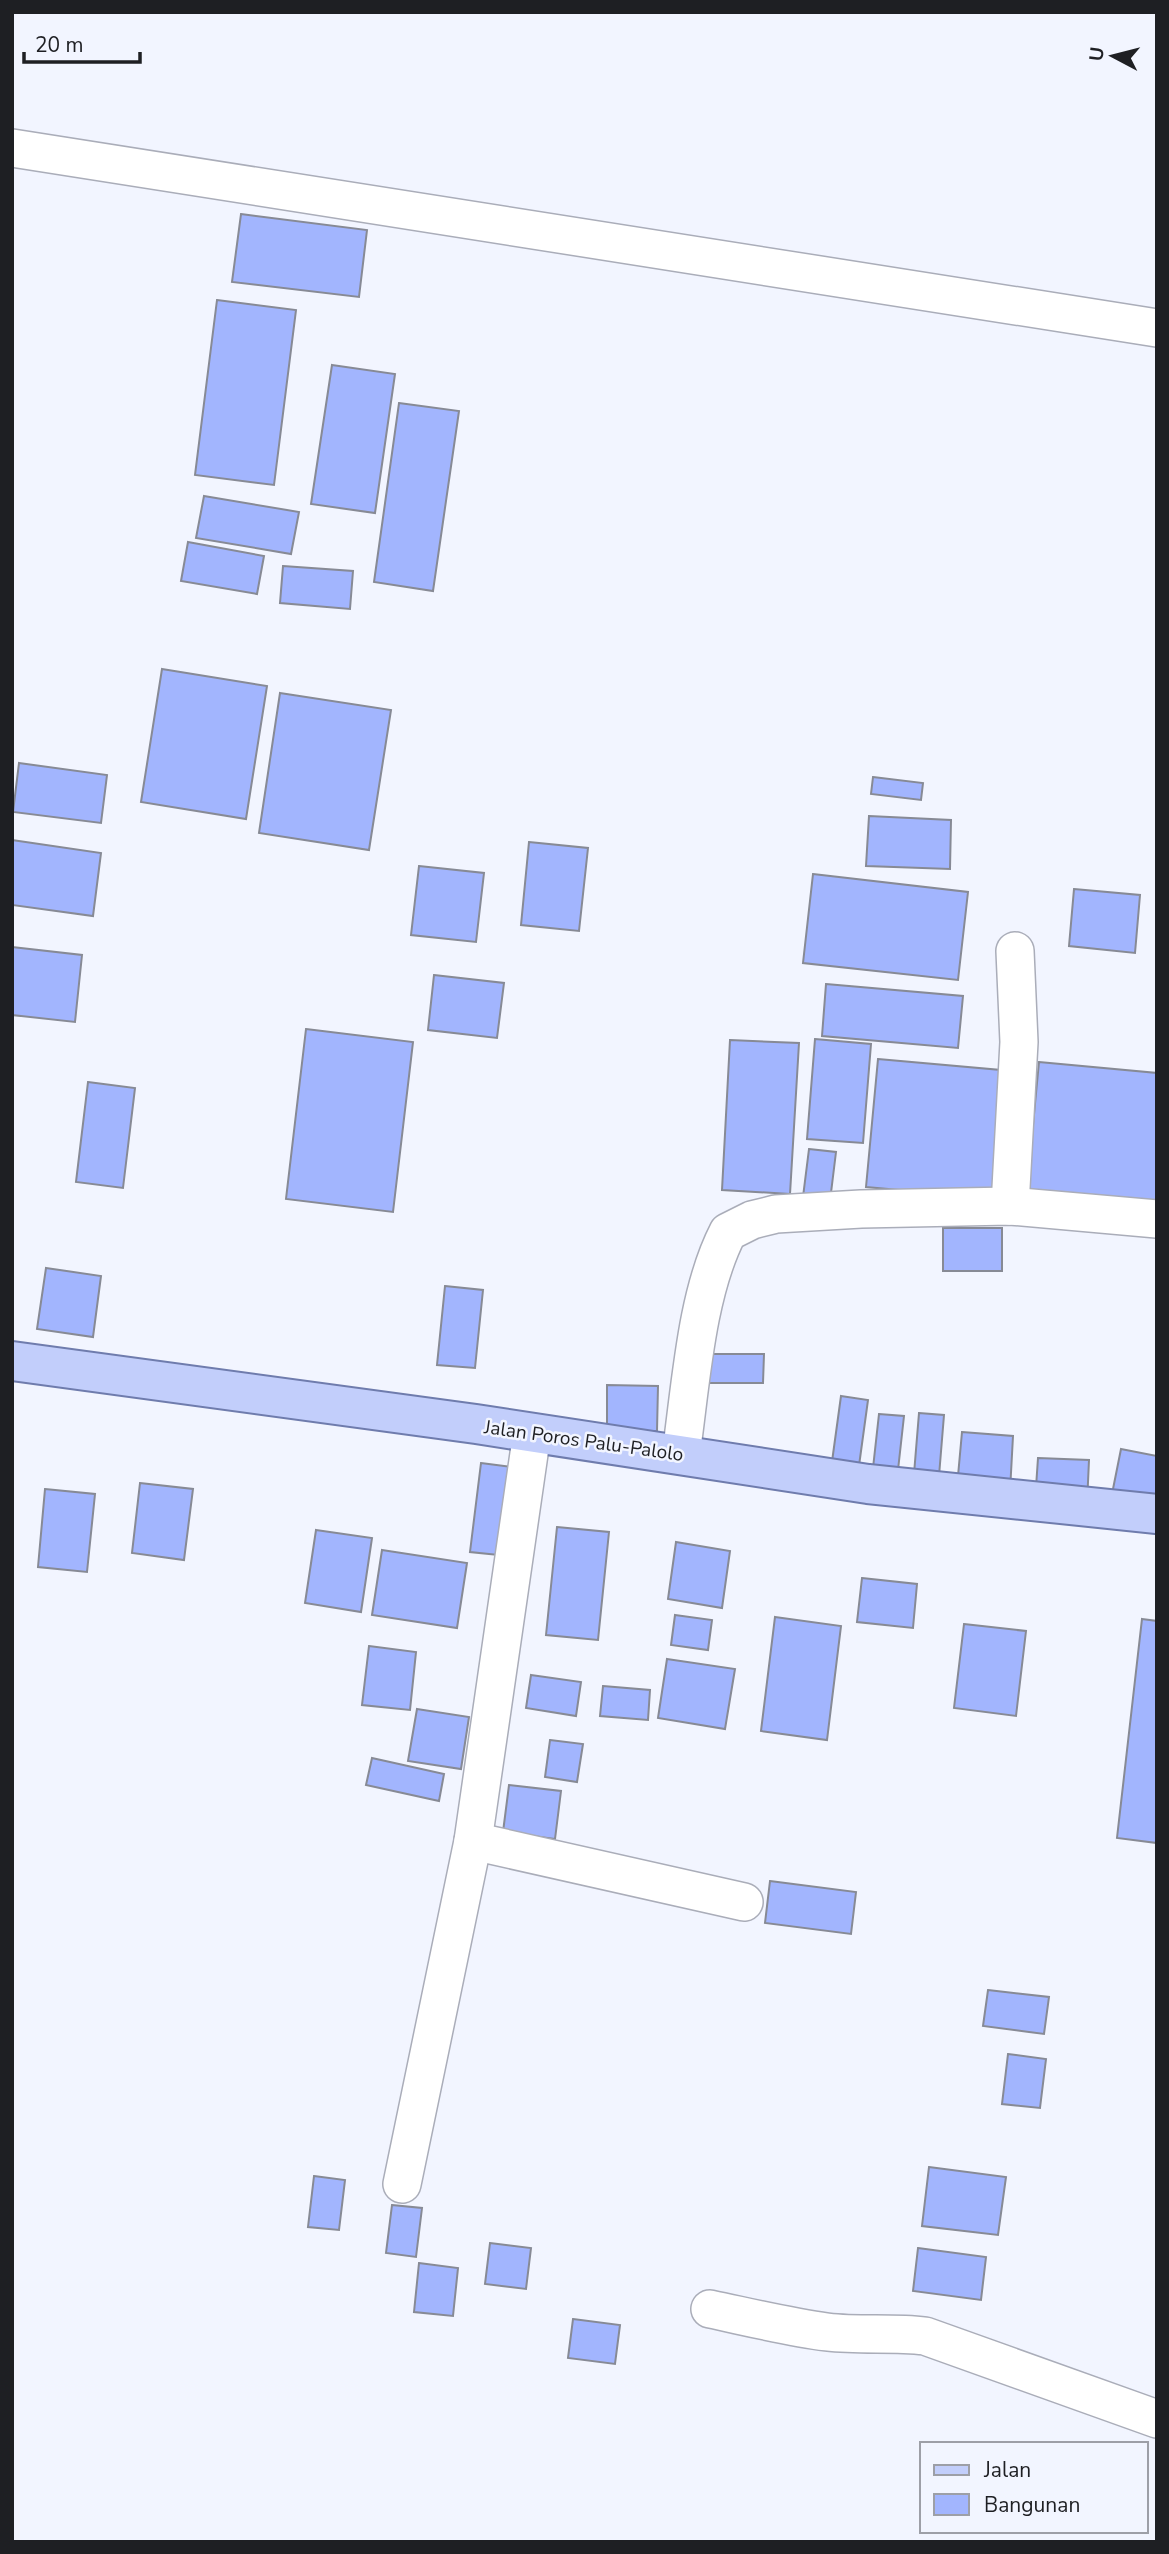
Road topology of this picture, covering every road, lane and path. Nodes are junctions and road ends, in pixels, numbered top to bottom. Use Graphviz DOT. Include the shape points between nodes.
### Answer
graph roads {
  1 [pos="12,148"];
  2 [pos="1157,328"];
  3 [pos="1016,951"];
  4 [pos="1010,1206"];
  5 [pos="1157,1219"];
  6 [pos="12,1361"];
  7 [pos="532,1433"];
  8 [pos="681,1454"];
  9 [pos="1157,1514"];
  10 [pos="473,1841"];
  11 [pos="744,1902"];
  12 [pos="402,2184"];
  13 [pos="710,2309"];
  14 [pos="1157,2419"];
  1 -- 2 [label="street"];
  3 -- 4 [label="street" via="1019,1042"];
  4 -- 5 [label="street"];
  4 -- 8 [label="street" via="776,1214 728,1232 705,1301"];
  6 -- 7 [label="main road, Jalan Poros Palu-Palolo"];
  7 -- 8 [label="main road, Jalan Poros Palu-Palolo"];
  7 -- 10 [label="street"];
  8 -- 9 [label="main road, Jalan Poros Palu-Palolo" via="868,1484"];
  10 -- 11 [label="street"];
  10 -- 12 [label="street"];
  13 -- 14 [label="street" via="826,2332 925,2336"];
}
